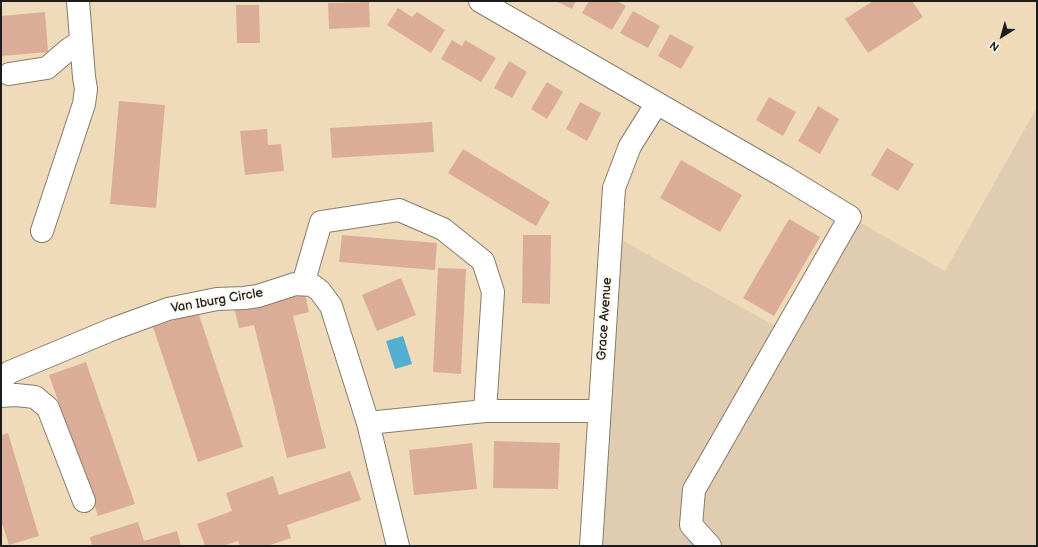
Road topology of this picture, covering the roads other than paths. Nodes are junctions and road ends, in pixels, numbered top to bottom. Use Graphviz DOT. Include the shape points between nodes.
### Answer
graph roads {
  1 [pos="78,1"];
  2 [pos="480,1"];
  3 [pos="80,42"];
  4 [pos="9,74"];
  5 [pos="657,103"];
  6 [pos="42,231"];
  7 [pos="302,284"];
  8 [pos="1,380"];
  9 [pos="1,396"];
  10 [pos="485,411"];
  11 [pos="599,411"];
  12 [pos="368,424"];
  13 [pos="84,501"];
  14 [pos="398,546"];
  15 [pos="591,546"];
  16 [pos="710,546"];
  1 -- 3 [label="street"];
  2 -- 5 [label="street"];
  3 -- 4 [label="street" via="47,68"];
  3 -- 6 [label="street" via="86,89 84,104"];
  5 -- 11 [label="street, Grace Avenue" via="630,146 614,188"];
  5 -- 16 [label="street" via="850,217 694,490 691,525"];
  7 -- 8 [label="street, Van Iburg Circle" via="258,296 217,299 168,309 10,372"];
  7 -- 10 [label="street" via="321,222 399,210 443,230 483,262 493,292"];
  7 -- 12 [label="street" via="312,285 320,291 331,306"];
  9 -- 13 [label="street" via="35,397 48,408"];
  10 -- 11 [label="street"];
  10 -- 12 [label="street"];
  11 -- 15 [label="street, Grace Avenue"];
  12 -- 14 [label="street"];
}
